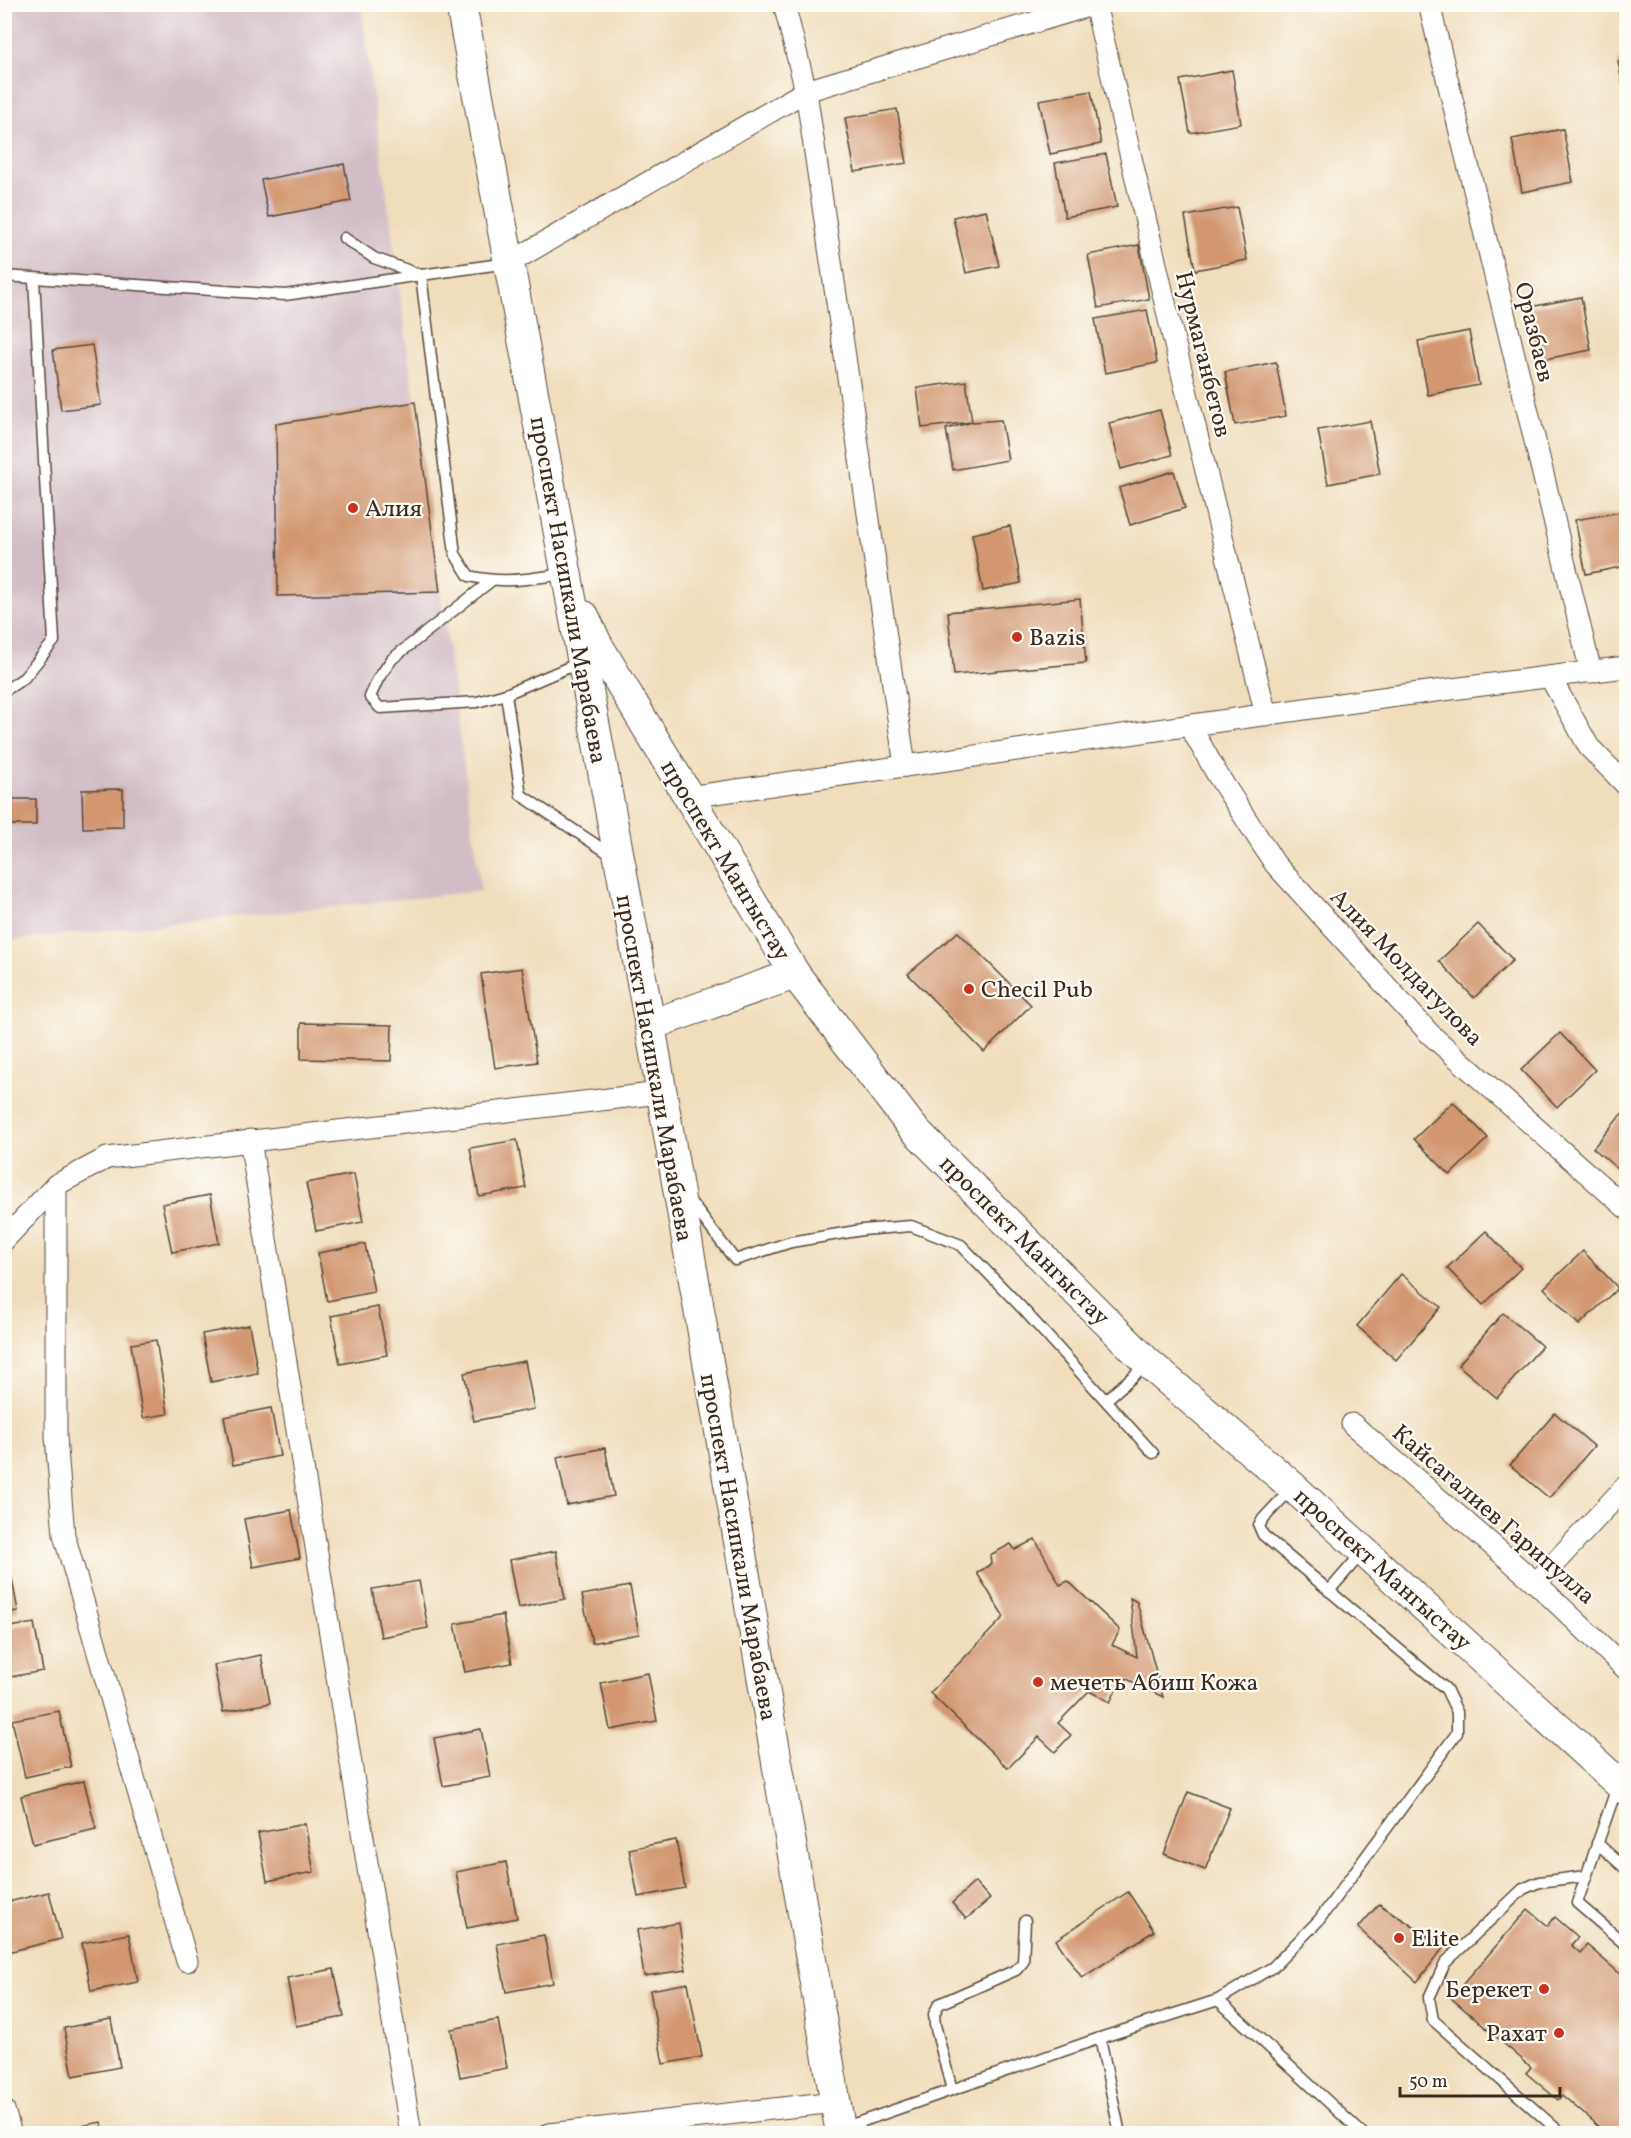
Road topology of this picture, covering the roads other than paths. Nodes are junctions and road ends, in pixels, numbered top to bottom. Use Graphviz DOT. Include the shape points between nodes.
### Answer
graph roads {
  1 [pos="461,4"];
  2 [pos="784,4"];
  3 [pos="1095,4"];
  4 [pos="1429,4"];
  5 [pos="806,91"];
  6 [pos="344,238"];
  7 [pos="509,263"];
  8 [pos="422,275"];
  9 [pos="4,276"];
  10 [pos="34,279"];
  11 [pos="566,574"];
  12 [pos="490,581"];
  13 [pos="581,662"];
  14 [pos="1626,667"];
  15 [pos="1591,672"];
  16 [pos="1550,677"];
  17 [pos="4,691"];
  18 [pos="506,694"];
  19 [pos="1266,715"];
  20 [pos="1190,726"];
  21 [pos="905,766"];
  22 [pos="1626,785"];
  23 [pos="688,797"];
  24 [pos="618,860"];
  25 [pos="795,974"];
  26 [pos="650,1025"];
  27 [pos="660,1093"];
  28 [pos="250,1140"];
  29 [pos="676,1183"];
  30 [pos="56,1185"];
  31 [pos="1626,1208"];
  32 [pos="4,1240"];
  33 [pos="1148,1363"];
  34 [pos="1106,1400"];
  35 [pos="1352,1424"];
  36 [pos="1153,1454"];
  37 [pos="1626,1486"];
  38 [pos="1293,1487"];
  39 [pos="1364,1551"];
  40 [pos="1536,1583"];
  41 [pos="1329,1591"];
  42 [pos="1626,1669"];
  43 [pos="1622,1786"];
  44 [pos="1597,1843"];
  45 [pos="1626,1869"];
  46 [pos="1586,1876"];
  47 [pos="1025,1921"];
  48 [pos="1626,1945"];
  49 [pos="187,1961"];
  50 [pos="1218,2000"];
  51 [pos="1100,2038"];
  52 [pos="952,2090"];
  53 [pos="4,2110"];
  54 [pos="839,2122"];
  55 [pos="11,2133"];
  56 [pos="411,2133"];
  57 [pos="549,2133"];
  58 [pos="1120,2133"];
  59 [pos="1363,2133"];
  60 [pos="1562,2133"];
  1 -- 7 [label="main road, проспект Насипкали Марабаева"];
  2 -- 5 [label="street"];
  3 -- 5 [label="street"];
  3 -- 19 [label="street, Нурмаганбетов"];
  4 -- 15 [label="street, Оразбаев"];
  5 -- 7 [label="street"];
  5 -- 21 [label="street"];
  6 -- 8 [label="lane" via="374,258"];
  7 -- 8 [label="lane"];
  7 -- 11 [label="main road, проспект Насипкали Марабаева"];
  8 -- 10 [label="lane" via="285,295"];
  8 -- 12 [label="lane" via="455,554 469,576"];
  9 -- 10 [label="lane"];
  10 -- 17 [label="lane" via="54,640 24,678"];
  11 -- 12 [label="lane"];
  11 -- 13 [label="main road, проспект Насипкали Марабаева"];
  11 -- 23 [label="main road, проспект Мангыстау" via="597,644"];
  12 -- 18 [label="lane" via="392,659 370,698 380,708 477,702"];
  13 -- 18 [label="lane"];
  13 -- 24 [label="main road, проспект Насипкали Марабаева"];
  14 -- 15 [label="street"];
  15 -- 16 [label="street"];
  16 -- 19 [label="street"];
  16 -- 22 [label="street" via="1589,747"];
  18 -- 24 [label="lane" via="521,795"];
  19 -- 20 [label="street"];
  20 -- 21 [label="street"];
  20 -- 31 [label="street, Алия Молдагулова" via="1275,864 1430,1034"];
  21 -- 23 [label="street"];
  23 -- 25 [label="main road, проспект Мангыстау"];
  24 -- 26 [label="main road, проспект Насипкали Марабаева"];
  25 -- 26 [label="main road"];
  25 -- 33 [label="main road, проспект Мангыстау" via="912,1127"];
  26 -- 27 [label="main road, проспект Насипкали Марабаева"];
  27 -- 28 [label="street"];
  27 -- 29 [label="main road, проспект Насипкали Марабаева"];
  28 -- 30 [label="street" via="107,1158"];
  28 -- 56 [label="street"];
  29 -- 34 [label="lane" via="735,1260 791,1242 910,1226 961,1245"];
  29 -- 54 [label="main road, проспект Насипкали Марабаева"];
  30 -- 32 [label="street"];
  30 -- 49 [label="street" via="57,1437 63,1535"];
  33 -- 34 [label="lane"];
  33 -- 38 [label="main road, проспект Мангыстау"];
  34 -- 36 [label="lane"];
  35 -- 40 [label="street, Кайсагалиев Гарипулла"];
  37 -- 40 [label="street"];
  38 -- 39 [label="main road, проспект Мангыстау"];
  38 -- 41 [label="lane" via="1259,1526 1263,1535"];
  39 -- 41 [label="lane"];
  39 -- 43 [label="main road, проспект Мангыстау"];
  40 -- 42 [label="street, Кайсагалиев Гарипулла"];
  41 -- 50 [label="lane" via="1446,1689 1457,1712 1457,1732 1319,1920 1273,1967"];
  43 -- 44 [label="lane"];
  44 -- 45 [label="lane"];
  44 -- 46 [label="lane"];
  46 -- 48 [label="lane" via="1576,1903"];
  46 -- 60 [label="lane" via="1539,1882 1523,1889 1445,1963 1429,1998 1433,2020"];
  47 -- 52 [label="lane" via="1023,1962 1016,1970 939,2004 934,2014"];
  50 -- 51 [label="lane"];
  50 -- 59 [label="lane"];
  51 -- 52 [label="lane"];
  51 -- 58 [label="lane"];
  52 -- 54 [label="lane"];
  53 -- 55 [label="street"];
  54 -- 57 [label="street"];
}
